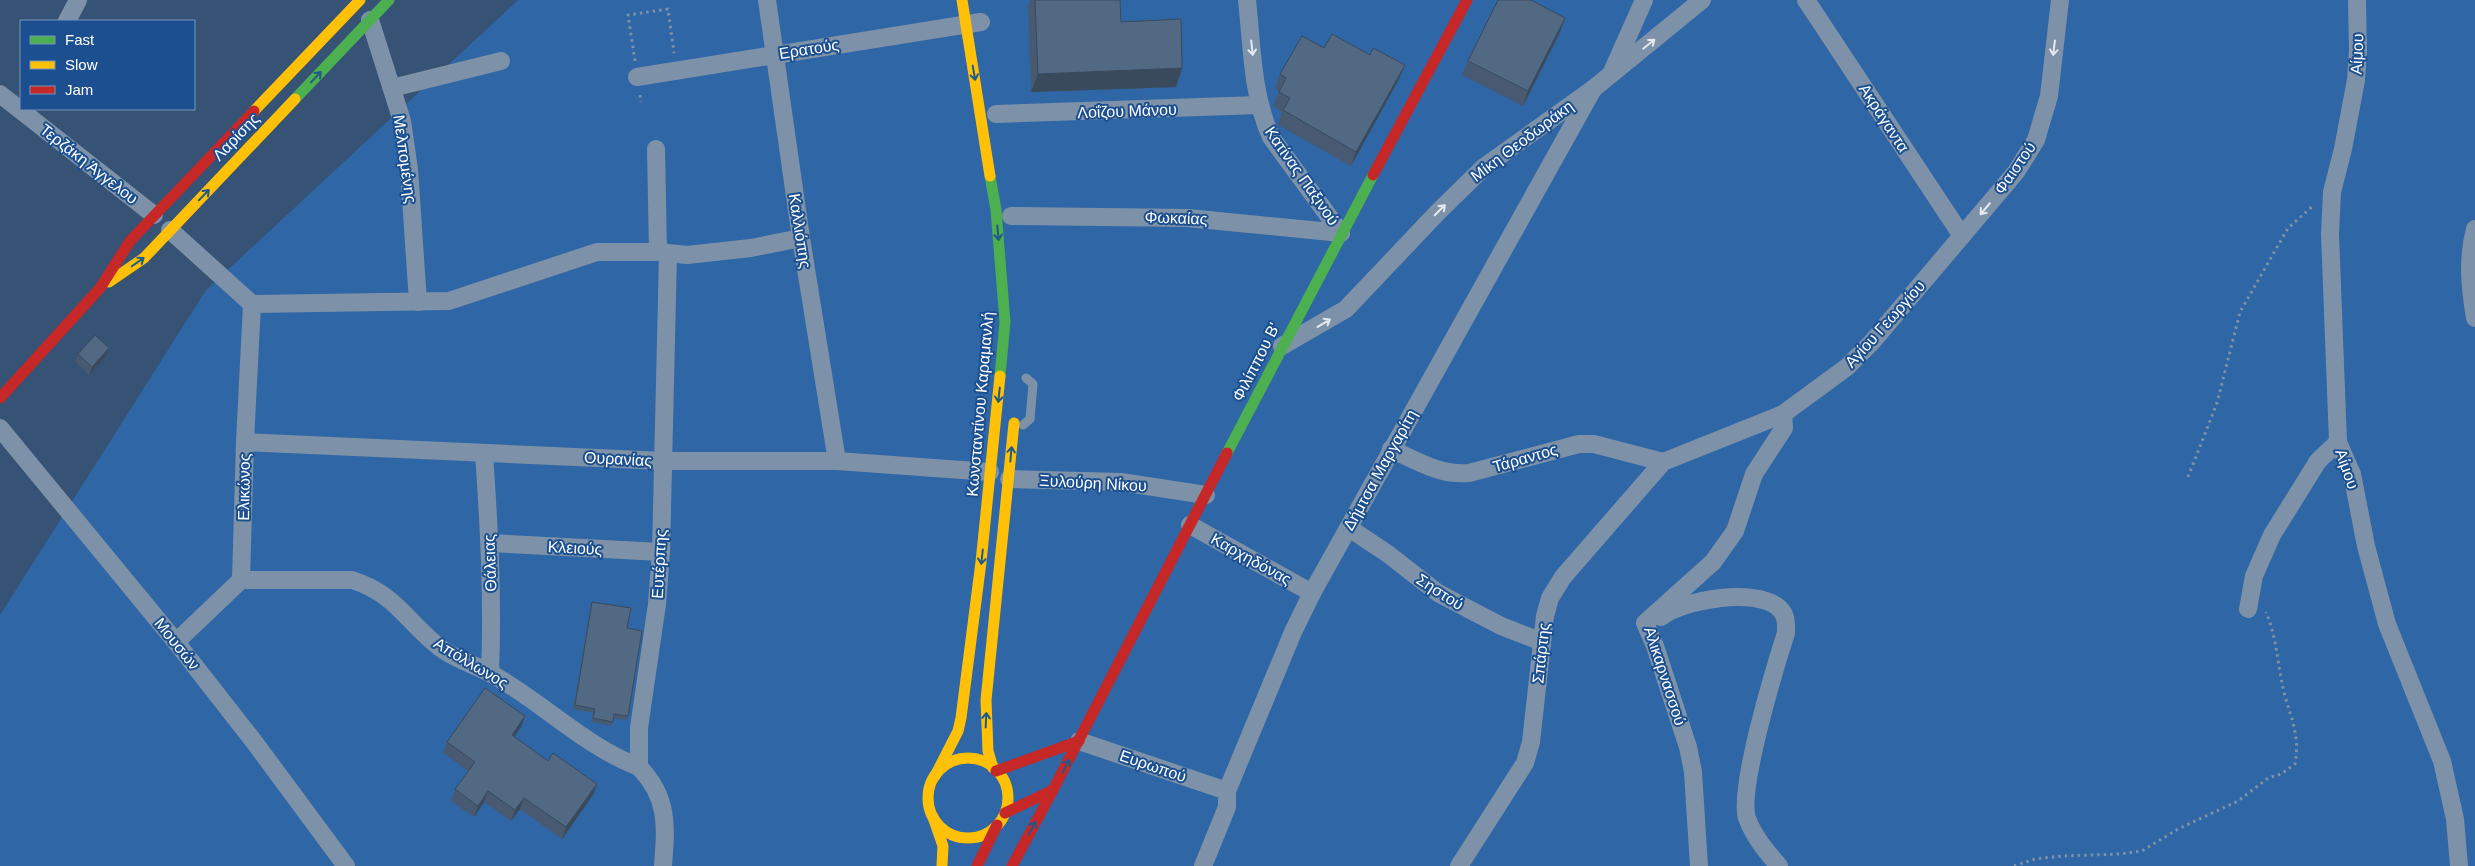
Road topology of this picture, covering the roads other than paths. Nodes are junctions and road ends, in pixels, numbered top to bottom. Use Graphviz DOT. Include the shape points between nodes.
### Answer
graph roads {
  1 [pos="78,0"];
  2 [pos="360,0"];
  3 [pos="389,0"];
  4 [pos="767,0"];
  5 [pos="962,0"];
  6 [pos="1247,0"];
  7 [pos="1466,0"];
  8 [pos="1644,0"];
  9 [pos="1702,0"];
  10 [pos="1806,0"];
  11 [pos="2060,0"];
  12 [pos="2357,0"];
  13 [pos="68,20"];
  14 [pos="370,20"];
  15 [pos="977,21"];
  16 [pos="774,55"];
  17 [pos="501,62"];
  18 [pos="1611,74"];
  19 [pos="637,77"];
  20 [pos="392,88"];
  21 [pos="1593,89"];
  22 [pos="0,94"];
  23 [pos="1259,105"];
  24 [pos="20,109"];
  25 [pos="22,110"];
  26 [pos="996,114"];
  27 [pos="656,149"];
  28 [pos="1010,214"];
  29 [pos="154,215"];
  30 [pos="2475,229"];
  31 [pos="170,230"];
  32 [pos="1341,233"];
  33 [pos="1962,236"];
  34 [pos="801,238"];
  35 [pos="663,253"];
  36 [pos="100,288"];
  37 [pos="418,302"];
  38 [pos="252,304"];
  39 [pos="2475,318"];
  40 [pos="1282,346"];
  41 [pos="1020,365"];
  42 [pos="1026,378"];
  43 [pos="1018,389"];
  44 [pos="0,398"];
  45 [pos="1015,414"];
  46 [pos="1783,414"];
  47 [pos="1023,424"];
  48 [pos="0,428"];
  49 [pos="245,442"];
  50 [pos="2338,442"];
  51 [pos="1391,449"];
  52 [pos="484,453"];
  53 [pos="664,461"];
  54 [pos="836,462"];
  55 [pos="1663,462"];
  56 [pos="990,472"];
  57 [pos="1009,479"];
  58 [pos="1206,495"];
  59 [pos="1190,525"];
  60 [pos="1349,528"];
  61 [pos="490,543"];
  62 [pos="660,552"];
  63 [pos="241,580"];
  64 [pos="1312,593"];
  65 [pos="2255,607"];
  66 [pos="1647,629"];
  67 [pos="1540,641"];
  68 [pos="176,642"];
  69 [pos="490,673"];
  70 [pos="1079,741"];
  71 [pos="639,767"];
  72 [pos="994,769"];
  73 [pos="935,776"];
  74 [pos="1053,790"];
  75 [pos="1227,791"];
  76 [pos="1005,813"];
  77 [pos="932,816"];
  78 [pos="997,825"];
  79 [pos="346,866"];
  80 [pos="663,866"];
  81 [pos="942,866"];
  82 [pos="977,866"];
  83 [pos="1012,866"];
  84 [pos="1203,866"];
  85 [pos="1459,866"];
  86 [pos="1699,866"];
  87 [pos="1779,866"];
  88 [pos="2459,866"];
  1 -- 13 [label="street"];
  2 -- 29 [label="main road, Λαρίσης"];
  3 -- 14 [label="main road, Λαρίσης"];
  4 -- 16 [label="street, Καλλιόπης"];
  5 -- 15 [label="main road, Κωνσταντίνου Καραμανλή"];
  6 -- 23 [label="street, Κατίνας Παξινού, one-way"];
  7 -- 32 [label="main road, Φιλίππου Β'"];
  8 -- 18 [label="street"];
  18 -- 9 [label="street, Μίκη Θεοδωράκη, one-way"];
  10 -- 33 [label="street, Ακράγαντα"];
  11 -- 33 [label="street, Φαιστού, one-way" via="2049,96 2036,140 2016,172"];
  12 -- 50 [label="street, Αίμου" via="2356,80 2332,192 2330,234"];
  14 -- 20 [label="street, Μελπομένης"];
  31 -- 14 [label="main road, Λαρίσης, one-way"];
  15 -- 16 [label="street, Ερατούς"];
  15 -- 56 [label="main road, Κωνσταντίνου Καραμανλή, one-way" via="1005,306 1005,343"];
  16 -- 19 [label="street, Ερατούς"];
  16 -- 34 [label="street, Καλλιόπης"];
  17 -- 20 [label="street"];
  18 -- 21 [label="street, Μίκη Θεοδωράκη"];
  20 -- 37 [label="street, Μελπομένης" via="402,121 409,169"];
  40 -- 21 [label="street, Μίκη Θεοδωράκη, one-way" via="1346,309 1484,167"];
  21 -- 51 [label="street, Δήμτσα Μαργαρίτη"];
  22 -- 24 [label="street, Τερζάκη Άγγελου"];
  23 -- 26 [label="street, Λοΐζου Μάνου"];
  23 -- 32 [label="street, Κατίνας Παξινού" via="1271,137"];
  25 -- 29 [label="street, Τερζάκη Άγγελου"];
  27 -- 35 [label="street, Ευτέρπης"];
  28 -- 32 [label="street, Φωκαίας" via="1188,218"];
  29 -- 36 [label="main road, Λαρίσης" via="130,241"];
  30 -- 39 [label="street" via="2469,274"];
  36 -- 31 [label="main road, Λαρίσης, one-way" via="144,258"];
  31 -- 38 [label="street"];
  32 -- 40 [label="main road, Φιλίππου Β'"];
  33 -- 46 [label="street, Αγίου Γεωργίου" via="1847,367"];
  34 -- 35 [label="street" via="714,253"];
  34 -- 54 [label="street, Καλλιόπης"];
  35 -- 37 [label="street" via="587,254 470,296 449,301"];
  35 -- 53 [label="street, Ευτέρπης"];
  36 -- 44 [label="main road, Λαρίσης"];
  37 -- 38 [label="street"];
  38 -- 49 [label="street, Ελικώνος"];
  40 -- 58 [label="main road, Φιλίππου Β'"];
  41 -- 43 [label="main road"];
  42 -- 47 [label="lane" via="1033,384 1030,419"];
  57 -- 45 [label="main road, one-way"];
  46 -- 55 [label="street, Αγίου Γεωργίου"];
  46 -- 66 [label="street, Αλικαρνασσού" via="1784,428 1754,474 1735,531 1713,562 1647,619"];
  48 -- 68 [label="street, Μουσών"];
  49 -- 52 [label="street, Ουρανίας"];
  49 -- 63 [label="street, Ελικώνος"];
  50 -- 65 [label="street" via="2318,461 2272,535 2254,576"];
  50 -- 88 [label="street, Αίμου" via="2352,474 2366,546 2388,624 2442,762 2455,819"];
  51 -- 55 [label="street, Τάραντος" via="1453,475 1579,444 1594,444"];
  51 -- 60 [label="street, Δήμτσα Μαργαρίτη"];
  52 -- 53 [label="street, Ουρανίας"];
  52 -- 61 [label="street, Θάλειας"];
  53 -- 54 [label="street, Ουρανίας"];
  53 -- 62 [label="street, Ευτέρπης"];
  54 -- 56 [label="street, Ουρανίας"];
  55 -- 67 [label="street, Σπάρτης" via="1563,577 1550,598"];
  56 -- 73 [label="main road, Κωνσταντίνου Καραμανλή, one-way" via="961,718 958,731"];
  57 -- 58 [label="street, Ξυλούρη Νίκου" via="1121,482"];
  72 -- 57 [label="main road, one-way" via="988,759 986,744 988,682"];
  58 -- 59 [label="main road, Φιλίππου Β'"];
  59 -- 64 [label="street, Καρχηδόνας"];
  59 -- 70 [label="main road, Φιλίππου Β'"];
  60 -- 64 [label="street, Δήμτσα Μαργαρίτη"];
  60 -- 67 [label="street, Σηστού" via="1438,594 1501,626"];
  61 -- 62 [label="street, Κλειούς"];
  61 -- 69 [label="street, Θάλειας"];
  62 -- 71 [label="street, Ευτέρπης" via="658,604 639,728"];
  63 -- 68 [label="street"];
  63 -- 69 [label="street, Απόλλωνος" via="352,580 366,584 397,604 440,648"];
  64 -- 75 [label="street, Δήμτσα Μαργαρίτη"];
  66 -- 86 [label="street, Αλικαρνασσού" via="1656,646 1688,747 1693,772"];
  66 -- 87 [label="street" via="1671,609 1733,596 1750,596 1766,602 1779,608 1786,620 1786,633 1752,756 1746,799 1747,816 1759,843"];
  67 -- 85 [label="street, Σπάρτης" via="1534,724 1524,763"];
  68 -- 79 [label="street, Μουσών" via="256,743"];
  69 -- 71 [label="street, Απόλλωνος" via="604,750"];
  70 -- 72 [label="main road"];
  74 -- 70 [label="main road, Φιλίππου Β', one-way"];
  70 -- 75 [label="street, Ευρωπού"];
  71 -- 80 [label="street" via="652,780 663,805 666,833"];
  72 -- 73 [label="main road" via="976,760 959,760 948,764"];
  72 -- 76 [label="main road" via="1006,788"];
  73 -- 77 [label="main road" via="928,795"];
  74 -- 76 [label="main road"];
  83 -- 74 [label="main road, Φιλίππου Β', one-way"];
  75 -- 84 [label="street, Δήμτσα Μαργαρίτη" via="1227,808"];
  76 -- 78 [label="main road"];
  77 -- 78 [label="main road" via="940,827 959,837 979,836"];
  77 -- 81 [label="main road" via="943,846"];
  78 -- 82 [label="main road"];
}
